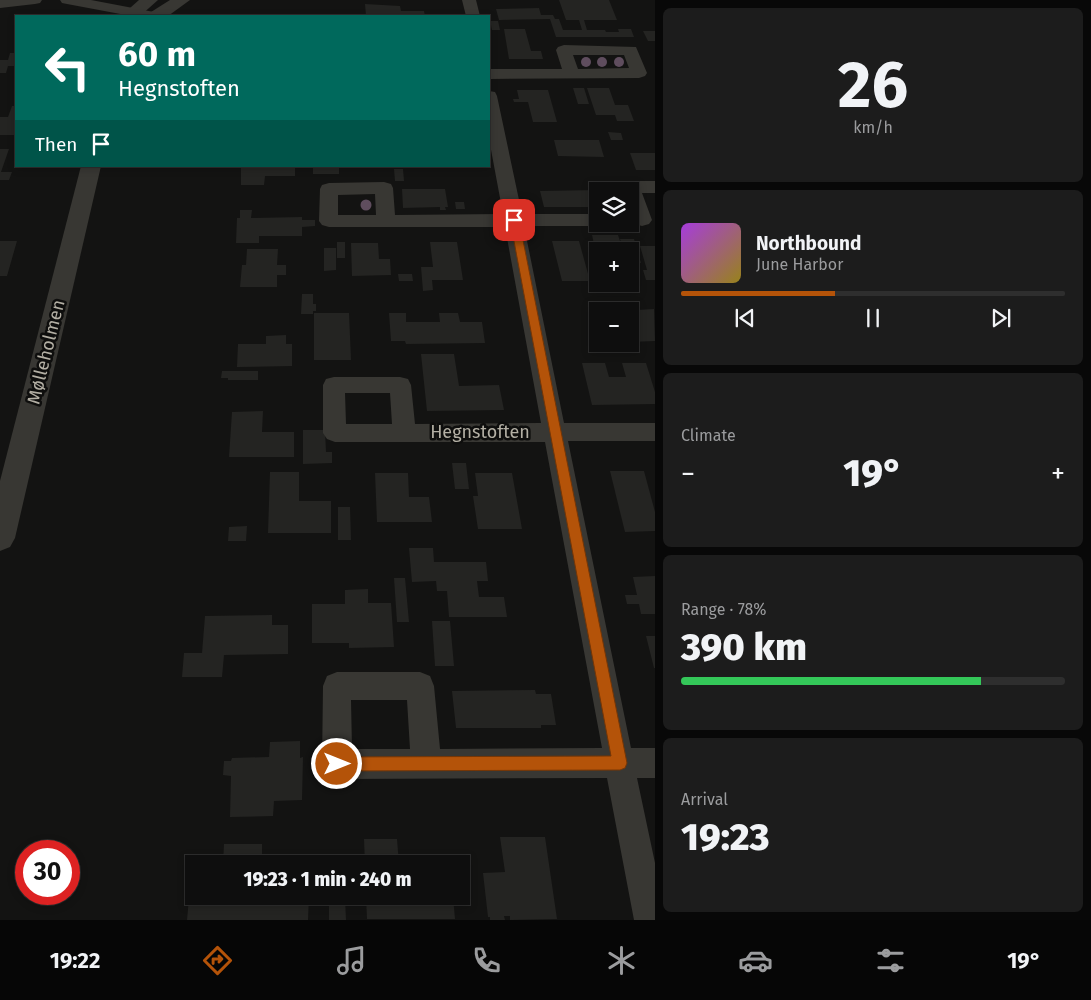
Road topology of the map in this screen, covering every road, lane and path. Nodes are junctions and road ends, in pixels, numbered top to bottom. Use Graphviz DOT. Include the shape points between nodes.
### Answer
graph roads {
  1 [pos="35,0"];
  2 [pos="67,0"];
  3 [pos="150,0"];
  4 [pos="182,0"];
  5 [pos="469,0"];
  6 [pos="0,4"];
  7 [pos="132,14"];
  8 [pos="158,15"];
  9 [pos="472,15"];
  10 [pos="490,74"];
  11 [pos="572,74"];
  12 [pos="490,101"];
  13 [pos="91,167"];
  14 [pos="655,187"];
  15 [pos="514,220"];
  16 [pos="589,220"];
  17 [pos="642,220"];
  18 [pos="386,221"];
  19 [pos="404,432"];
  20 [pos="555,432"];
  21 [pos="655,432"];
  22 [pos="0,538"];
  23 [pos="426,763"];
  24 [pos="620,763"];
  25 [pos="655,763"];
  26 [pos="650,920"];
  1 -- 6 [label="street"];
  2 -- 7 [label="street"];
  3 -- 7 [label="street"];
  4 -- 8 [label="street"];
  5 -- 9 [label="street"];
  10 -- 11 [label="street"];
  12 -- 15 [label="street, Hegnstoften"];
  13 -- 22 [label="street, Mølleholmen"];
  14 -- 17 [label="street" via="631,187"];
  15 -- 16 [label="street"];
  15 -- 18 [label="street"];
  15 -- 20 [label="street, Hegnstoften"];
  19 -- 20 [label="street, Hegnstoften"];
  20 -- 21 [label="street, Hegnstoften"];
  20 -- 24 [label="street, Hegnstoften"];
  23 -- 24 [label="street"];
  24 -- 25 [label="street"];
  24 -- 26 [label="street, Hegnstoften"];
}
